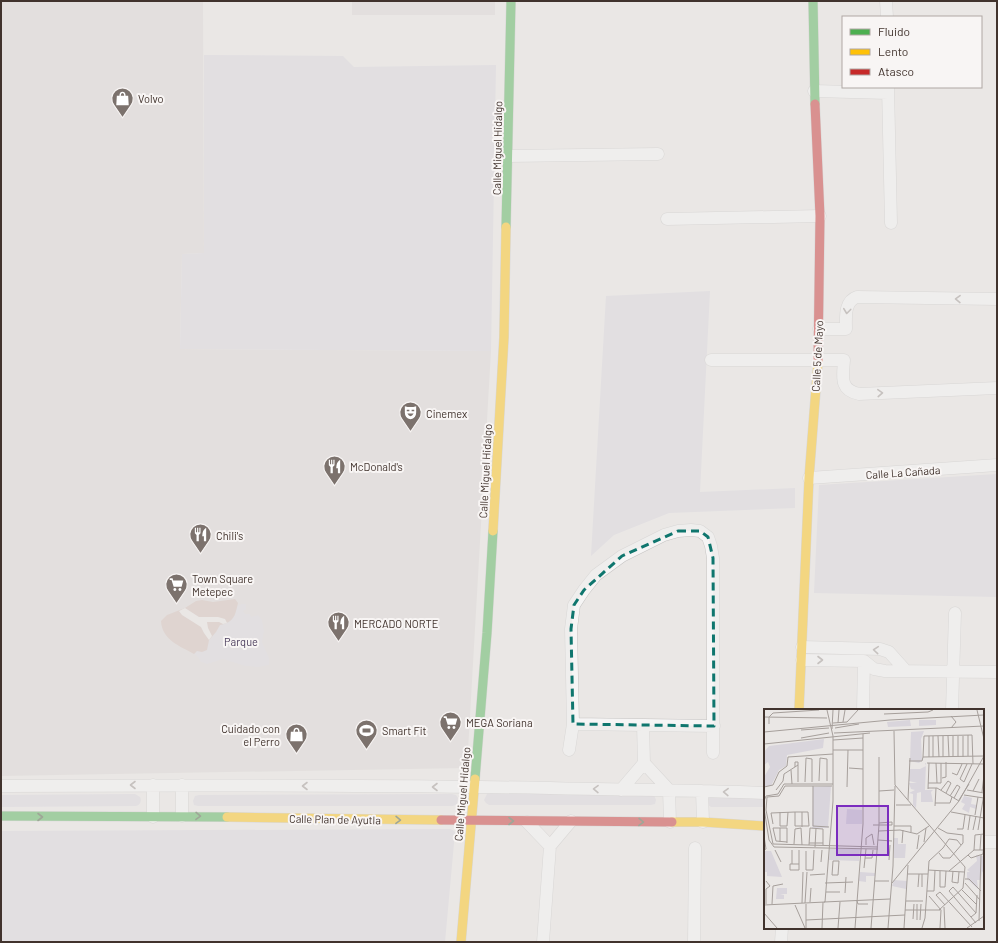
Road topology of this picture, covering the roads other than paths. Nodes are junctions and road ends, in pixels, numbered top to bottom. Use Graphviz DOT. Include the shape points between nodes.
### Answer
graph roads {
  1 [pos="511,1"];
  2 [pos="813,1"];
  3 [pos="886,1"];
  4 [pos="887,16"];
  5 [pos="888,90"];
  6 [pos="814,91"];
  7 [pos="658,154"];
  8 [pos="509,156"];
  9 [pos="820,216"];
  10 [pos="667,219"];
  11 [pos="890,223"];
  12 [pos="997,299"];
  13 [pos="819,329"];
  14 [pos="710,360"];
  15 [pos="818,360"];
  16 [pos="997,388"];
  17 [pos="997,465"];
  18 [pos="809,478"];
  19 [pos="955,613"];
  20 [pos="802,647"];
  21 [pos="802,660"];
  22 [pos="864,661"];
  23 [pos="906,671"];
  24 [pos="953,672"];
  25 [pos="997,672"];
  26 [pos="799,709"];
  27 [pos="863,709"];
  28 [pos="952,709"];
  29 [pos="573,724"];
  30 [pos="643,724"];
  31 [pos="714,726"];
  32 [pos="569,750"];
  33 [pos="713,753"];
  34 [pos="644,763"];
  35 [pos="152,785"];
  36 [pos="182,785"];
  37 [pos="1,786"];
  38 [pos="474,787"];
  39 [pos="621,790"];
  40 [pos="669,790"];
  41 [pos="702,791"];
  42 [pos="764,793"];
  43 [pos="1,816"];
  44 [pos="182,816"];
  45 [pos="152,817"];
  46 [pos="472,821"];
  47 [pos="571,821"];
  48 [pos="526,822"];
  49 [pos="670,822"];
  50 [pos="703,822"];
  51 [pos="764,826"];
  52 [pos="984,842"];
  53 [pos="997,842"];
  54 [pos="550,846"];
  55 [pos="695,848"];
  56 [pos="782,929"];
  57 [pos="461,942"];
  58 [pos="543,942"];
  59 [pos="694,942"];
  60 [pos="781,942"];
  1 -- 8 [label="street, Calle Miguel Hidalgo"];
  2 -- 6 [label="street, Calle 5 de Mayo"];
  3 -- 4 [label="street"];
  5 -- 6 [label="street"];
  5 -- 11 [label="street"];
  6 -- 9 [label="street, Calle 5 de Mayo"];
  7 -- 8 [label="street"];
  8 -- 38 [label="street, Calle Miguel Hidalgo" via="504,345 487,633"];
  9 -- 10 [label="street"];
  9 -- 13 [label="street, Calle 5 de Mayo"];
  12 -- 13 [label="street, one-way" via="851,299 848,303 846,329"];
  13 -- 15 [label="street, Calle 5 de Mayo"];
  14 -- 15 [label="street"];
  15 -- 16 [label="street, one-way" via="844,360 844,386 852,393"];
  15 -- 18 [label="street, Calle 5 de Mayo"];
  17 -- 18 [label="street, Calle La Cañada"];
  18 -- 20 [label="street, Calle 5 de Mayo"];
  19 -- 24 [label="street"];
  20 -- 21 [label="street, Calle 5 de Mayo"];
  23 -- 20 [label="street, one-way" via="889,652 880,649"];
  21 -- 22 [label="street, one-way"];
  21 -- 26 [label="street, Calle 5 de Mayo"];
  22 -- 23 [label="street" via="874,669"];
  22 -- 27 [label="street"];
  23 -- 24 [label="street"];
  24 -- 25 [label="street"];
  24 -- 28 [label="street"];
  29 -- 30 [label="street"];
  29 -- 31 [label="street" via="571,629 574,605 596,575 622,556 664,535 691,530 700,531 708,537 713,558"];
  29 -- 32 [label="street"];
  30 -- 31 [label="street"];
  30 -- 34 [label="street"];
  31 -- 33 [label="street"];
  34 -- 39 [label="street"];
  34 -- 40 [label="street"];
  35 -- 36 [label="street"];
  35 -- 37 [label="street, one-way"];
  35 -- 45 [label="street"];
  38 -- 36 [label="street, one-way"];
  36 -- 44 [label="street"];
  39 -- 38 [label="street, one-way"];
  38 -- 46 [label="street, Calle Miguel Hidalgo"];
  39 -- 40 [label="street"];
  40 -- 41 [label="street"];
  40 -- 49 [label="street"];
  42 -- 41 [label="street, one-way"];
  41 -- 50 [label="street"];
  43 -- 45 [label="street, Calle Plan de Ayutla, one-way"];
  44 -- 45 [label="street, Calle Plan de Ayutla"];
  44 -- 46 [label="street, Calle Plan de Ayutla, one-way"];
  46 -- 48 [label="street, Calle Plan de Ayutla, one-way"];
  46 -- 57 [label="street, Calle Miguel Hidalgo"];
  47 -- 48 [label="street, Calle Plan de Ayutla"];
  47 -- 49 [label="street, Calle Plan de Ayutla, one-way"];
  47 -- 54 [label="street"];
  48 -- 54 [label="street"];
  49 -- 50 [label="street, Calle Plan de Ayutla"];
  50 -- 51 [label="street, Calle Plan de Ayutla"];
  52 -- 53 [label="street"];
  54 -- 58 [label="street"];
  55 -- 59 [label="street"];
  56 -- 60 [label="street"];
}
